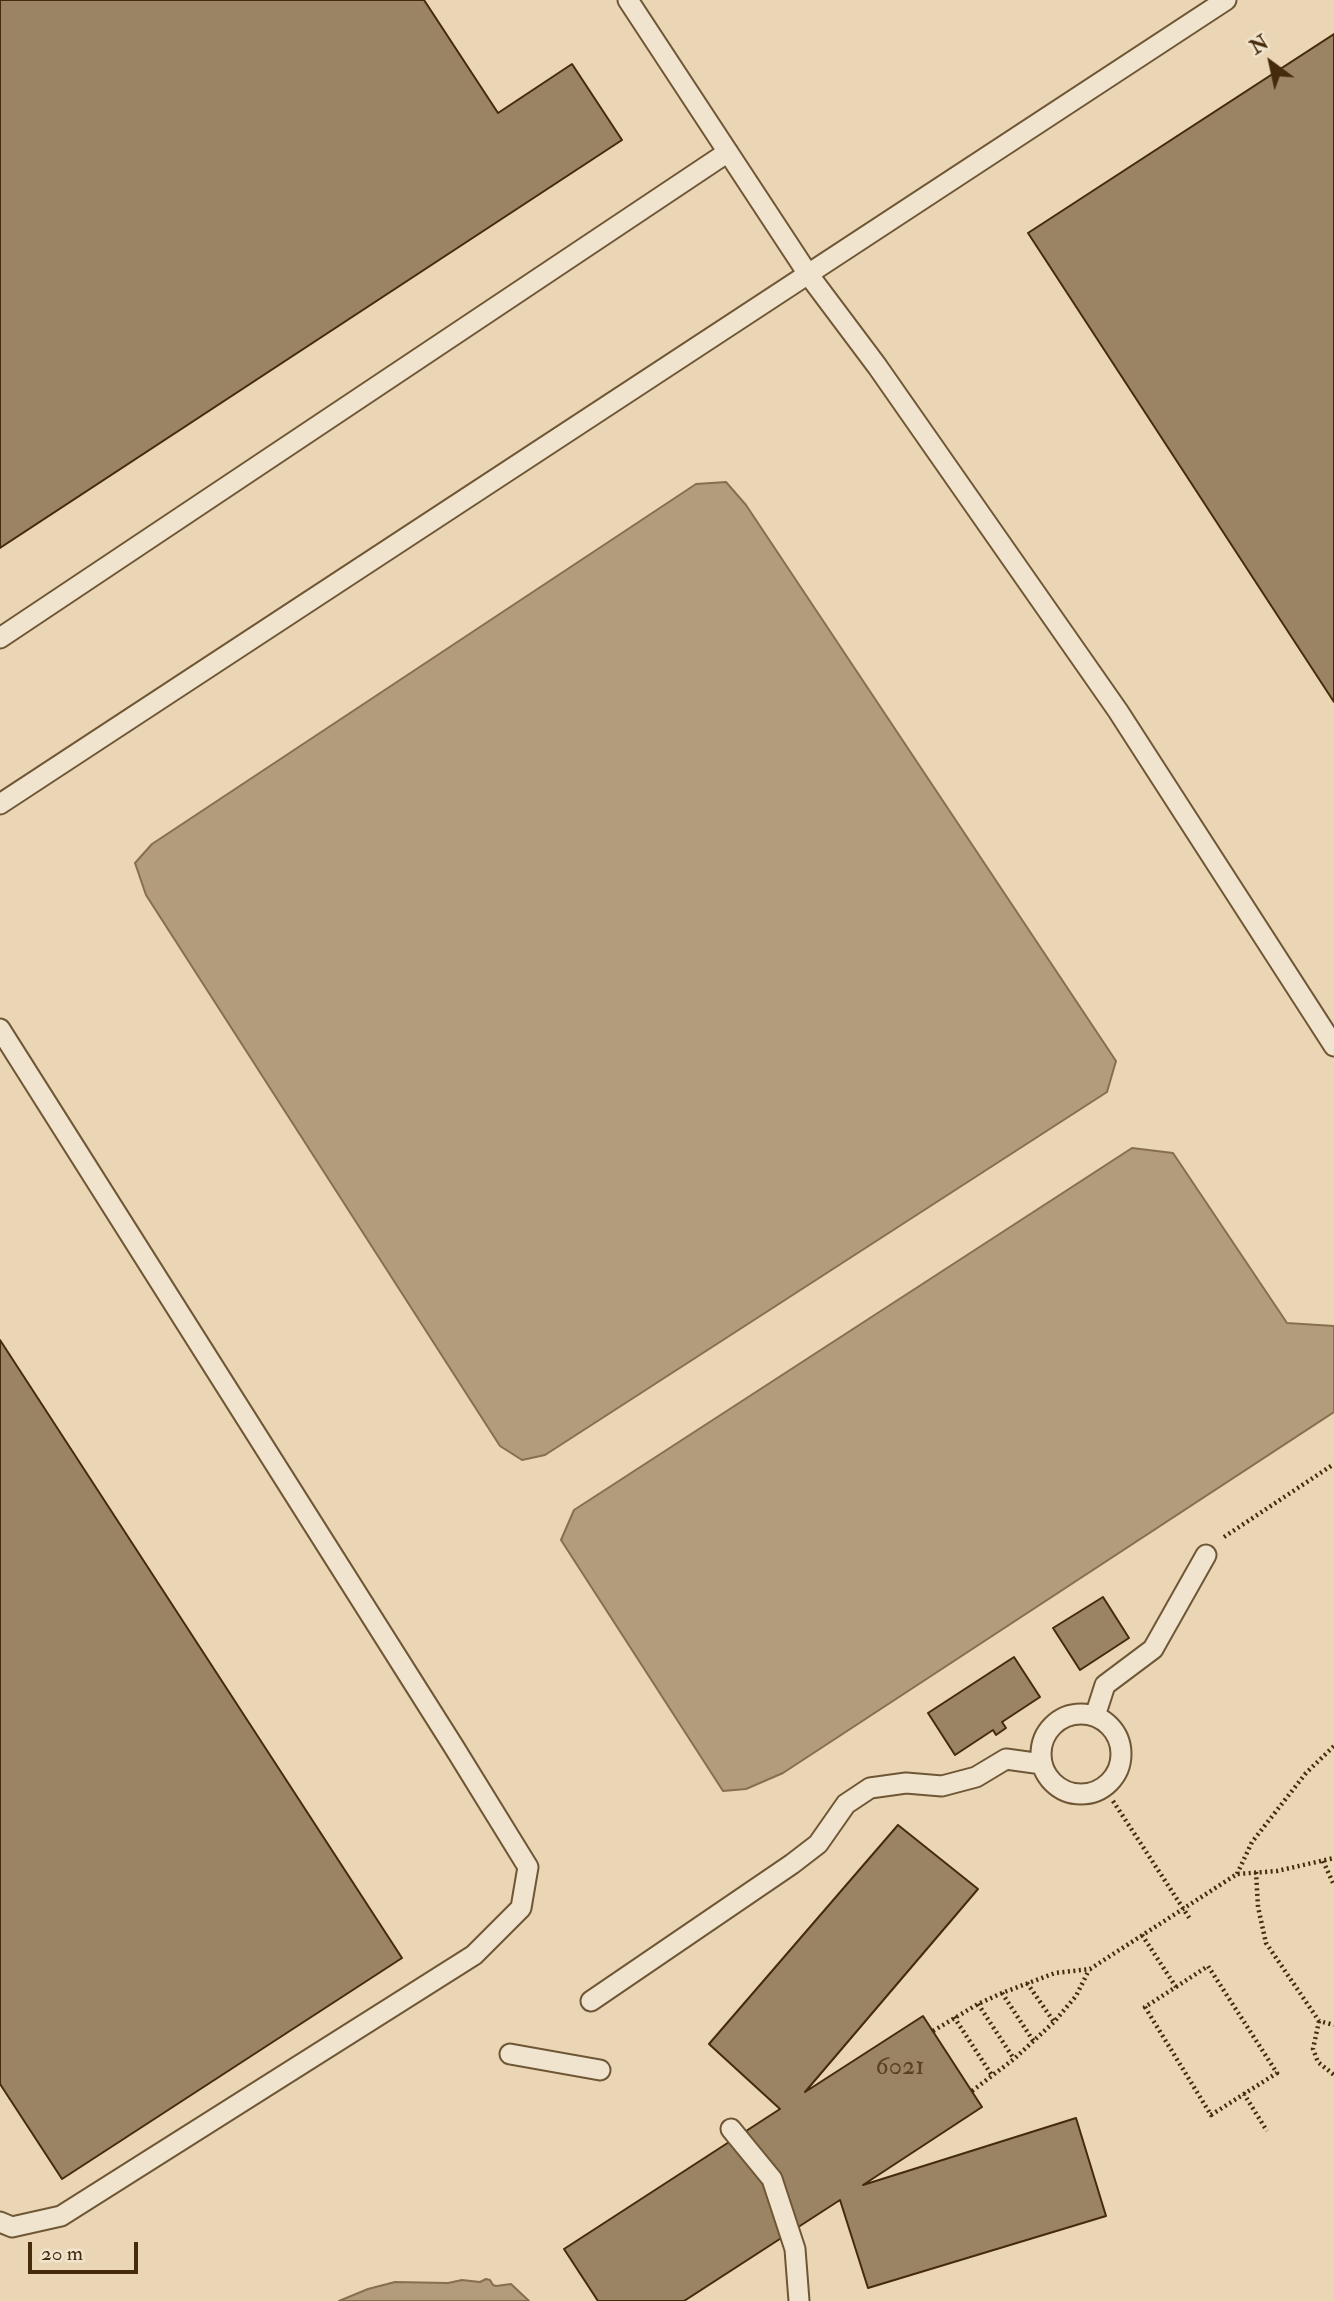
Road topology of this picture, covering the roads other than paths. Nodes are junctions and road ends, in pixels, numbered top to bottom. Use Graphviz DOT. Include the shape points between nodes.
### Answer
graph roads {
  1 [pos="628,0"];
  2 [pos="1226,0"];
  3 [pos="728,152"];
  4 [pos="808,274"];
  5 [pos="0,638"];
  6 [pos="0,804"];
  7 [pos="0,1030"];
  8 [pos="1334,1045"];
  9 [pos="1206,1555"];
  10 [pos="1096,1716"];
  11 [pos="1042,1764"];
  12 [pos="590,2001"];
  13 [pos="510,2054"];
  14 [pos="600,2070"];
  15 [pos="731,2129"];
  16 [pos="0,2222"];
  17 [pos="799,2301"];
  1 -- 3 [label="lane"];
  2 -- 4 [label="lane"];
  3 -- 4 [label="lane"];
  3 -- 5 [label="lane"];
  4 -- 6 [label="lane"];
  4 -- 8 [label="lane" via="1118,711"];
  7 -- 16 [label="lane" via="528,1867 521,1908 474,1955 61,2216 12,2227"];
  9 -- 10 [label="lane" via="1153,1649 1105,1685"];
  10 -- 11 [label="lane" via="1082,1713 1057,1722 1042,1744"];
  10 -- 11 [label="lane" via="1116,1733 1121,1746 1118,1772 1111,1783 1087,1795 1073,1794 1051,1781"];
  11 -- 12 [label="lane" via="1006,1759 976,1777 942,1786 906,1783 870,1788 846,1804 818,1844"];
  13 -- 14 [label="lane"];
  15 -- 17 [label="lane" via="772,2179 795,2249"];
}
